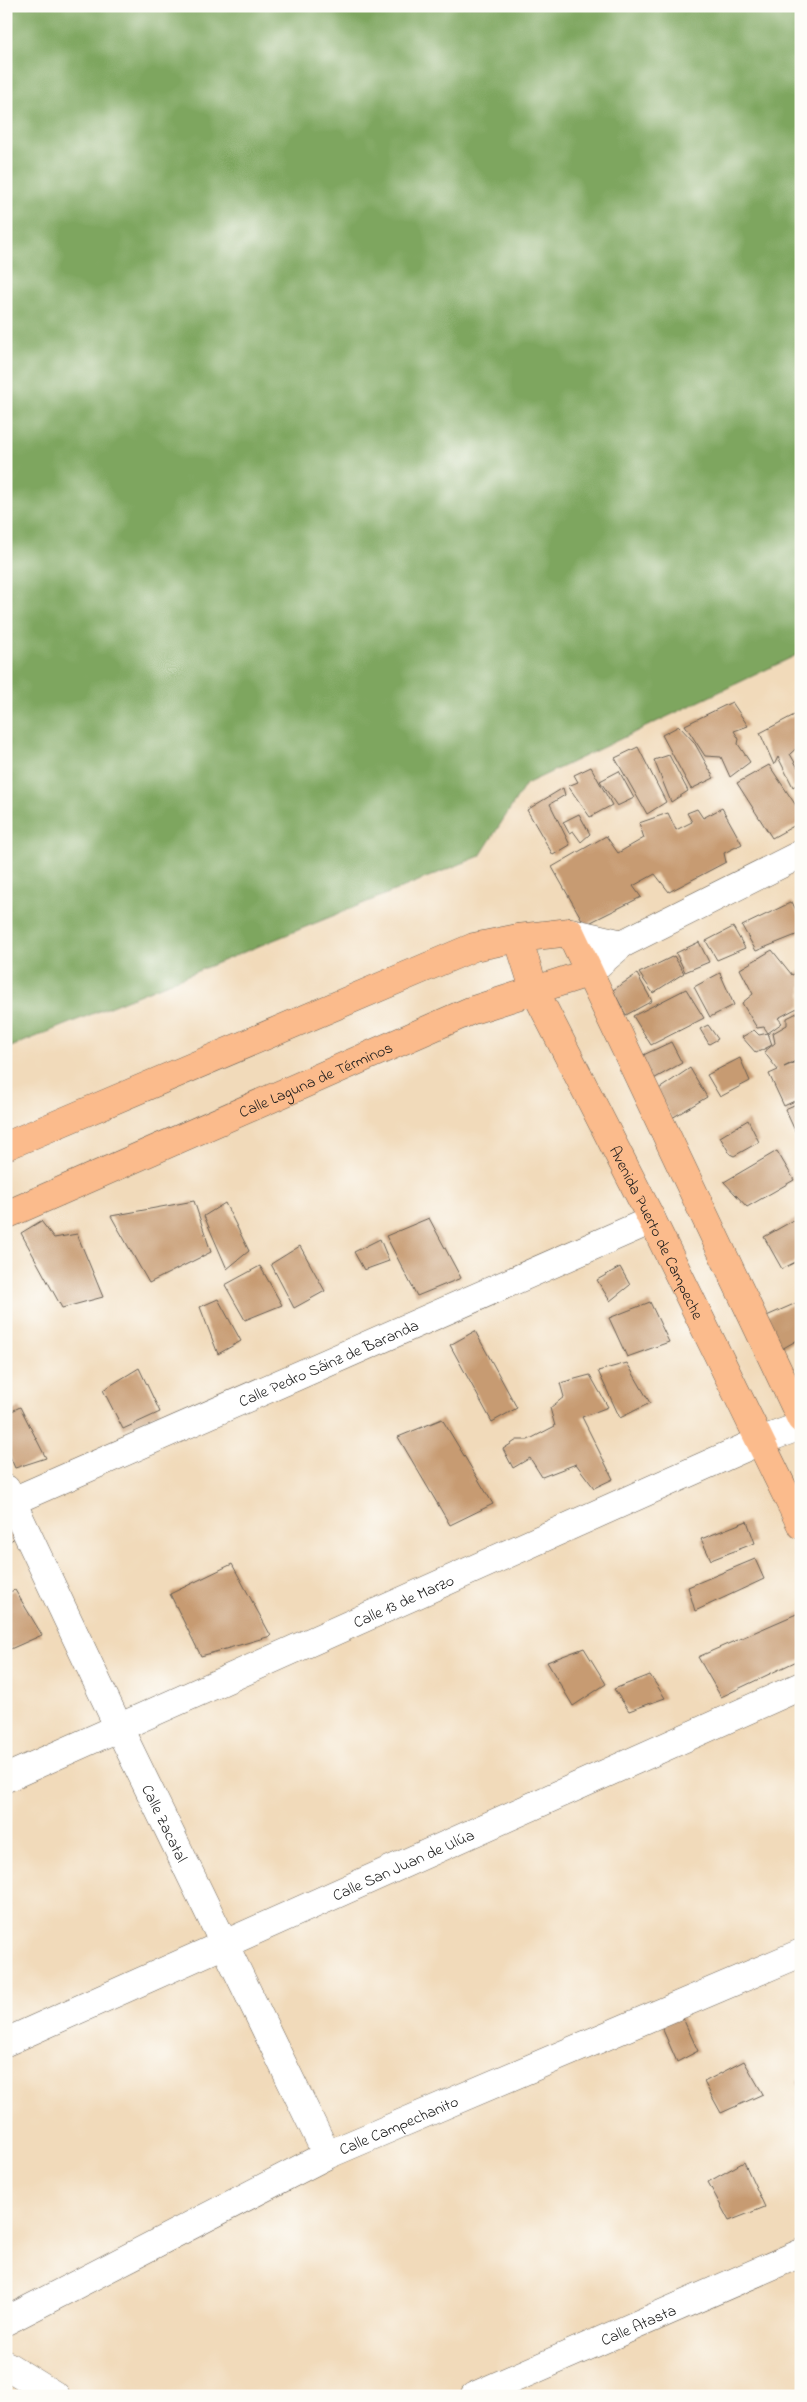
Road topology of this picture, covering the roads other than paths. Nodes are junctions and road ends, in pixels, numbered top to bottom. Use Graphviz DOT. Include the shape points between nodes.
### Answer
graph roads {
  1 [pos="800,857"];
  2 [pos="570,932"];
  3 [pos="518,938"];
  4 [pos="622,944"];
  5 [pos="588,973"];
  6 [pos="534,989"];
  7 [pos="6,1146"];
  8 [pos="6,1215"];
  9 [pos="652,1220"];
  10 [pos="801,1419"];
  11 [pos="801,1426"];
  12 [pos="760,1441"];
  13 [pos="8,1498"];
  14 [pos="801,1525"];
  15 [pos="801,1686"];
  16 [pos="118,1728"];
  17 [pos="6,1778"];
  18 [pos="224,1944"];
  19 [pos="801,1953"];
  20 [pos="6,2042"];
  21 [pos="327,2155"];
  22 [pos="801,2253"];
  23 [pos="6,2321"];
  24 [pos="6,2365"];
  25 [pos="56,2396"];
  26 [pos="474,2396"];
  1 -- 4 [label="street, Calle Laguna de Términos"];
  2 -- 3 [label="main road"];
  2 -- 4 [label="street"];
  2 -- 5 [label="main road"];
  3 -- 6 [label="main road, Avenida Puerto de Campeche"];
  3 -- 7 [label="main road" via="474,947"];
  4 -- 5 [label="street, Calle Laguna de Términos"];
  5 -- 6 [label="main road, Calle Laguna de Términos"];
  5 -- 10 [label="main road"];
  6 -- 8 [label="main road, Calle Laguna de Términos" via="470,1011"];
  6 -- 9 [label="main road, Avenida Puerto de Campeche"];
  9 -- 12 [label="main road, Avenida Puerto de Campeche"];
  9 -- 13 [label="street, Calle Pedro Sáinz de Baranda"];
  11 -- 12 [label="street, Calle 13 de Marzo"];
  12 -- 14 [label="main road, Avenida Puerto de Campeche"];
  12 -- 16 [label="street, Calle 13 de Marzo"];
  13 -- 16 [label="street, Calle Zacatal"];
  15 -- 18 [label="street, Calle San Juan de Ulúa"];
  16 -- 17 [label="street, Calle 13 de Marzo"];
  16 -- 18 [label="street, Calle Zacatal"];
  18 -- 20 [label="street, Calle San Juan de Ulúa"];
  18 -- 21 [label="street, Calle Zacatal"];
  19 -- 21 [label="street, Calle Campechanito"];
  21 -- 23 [label="street, Calle Campechanito"];
  22 -- 26 [label="street, Calle Atasta"];
  24 -- 25 [label="street"];
}
